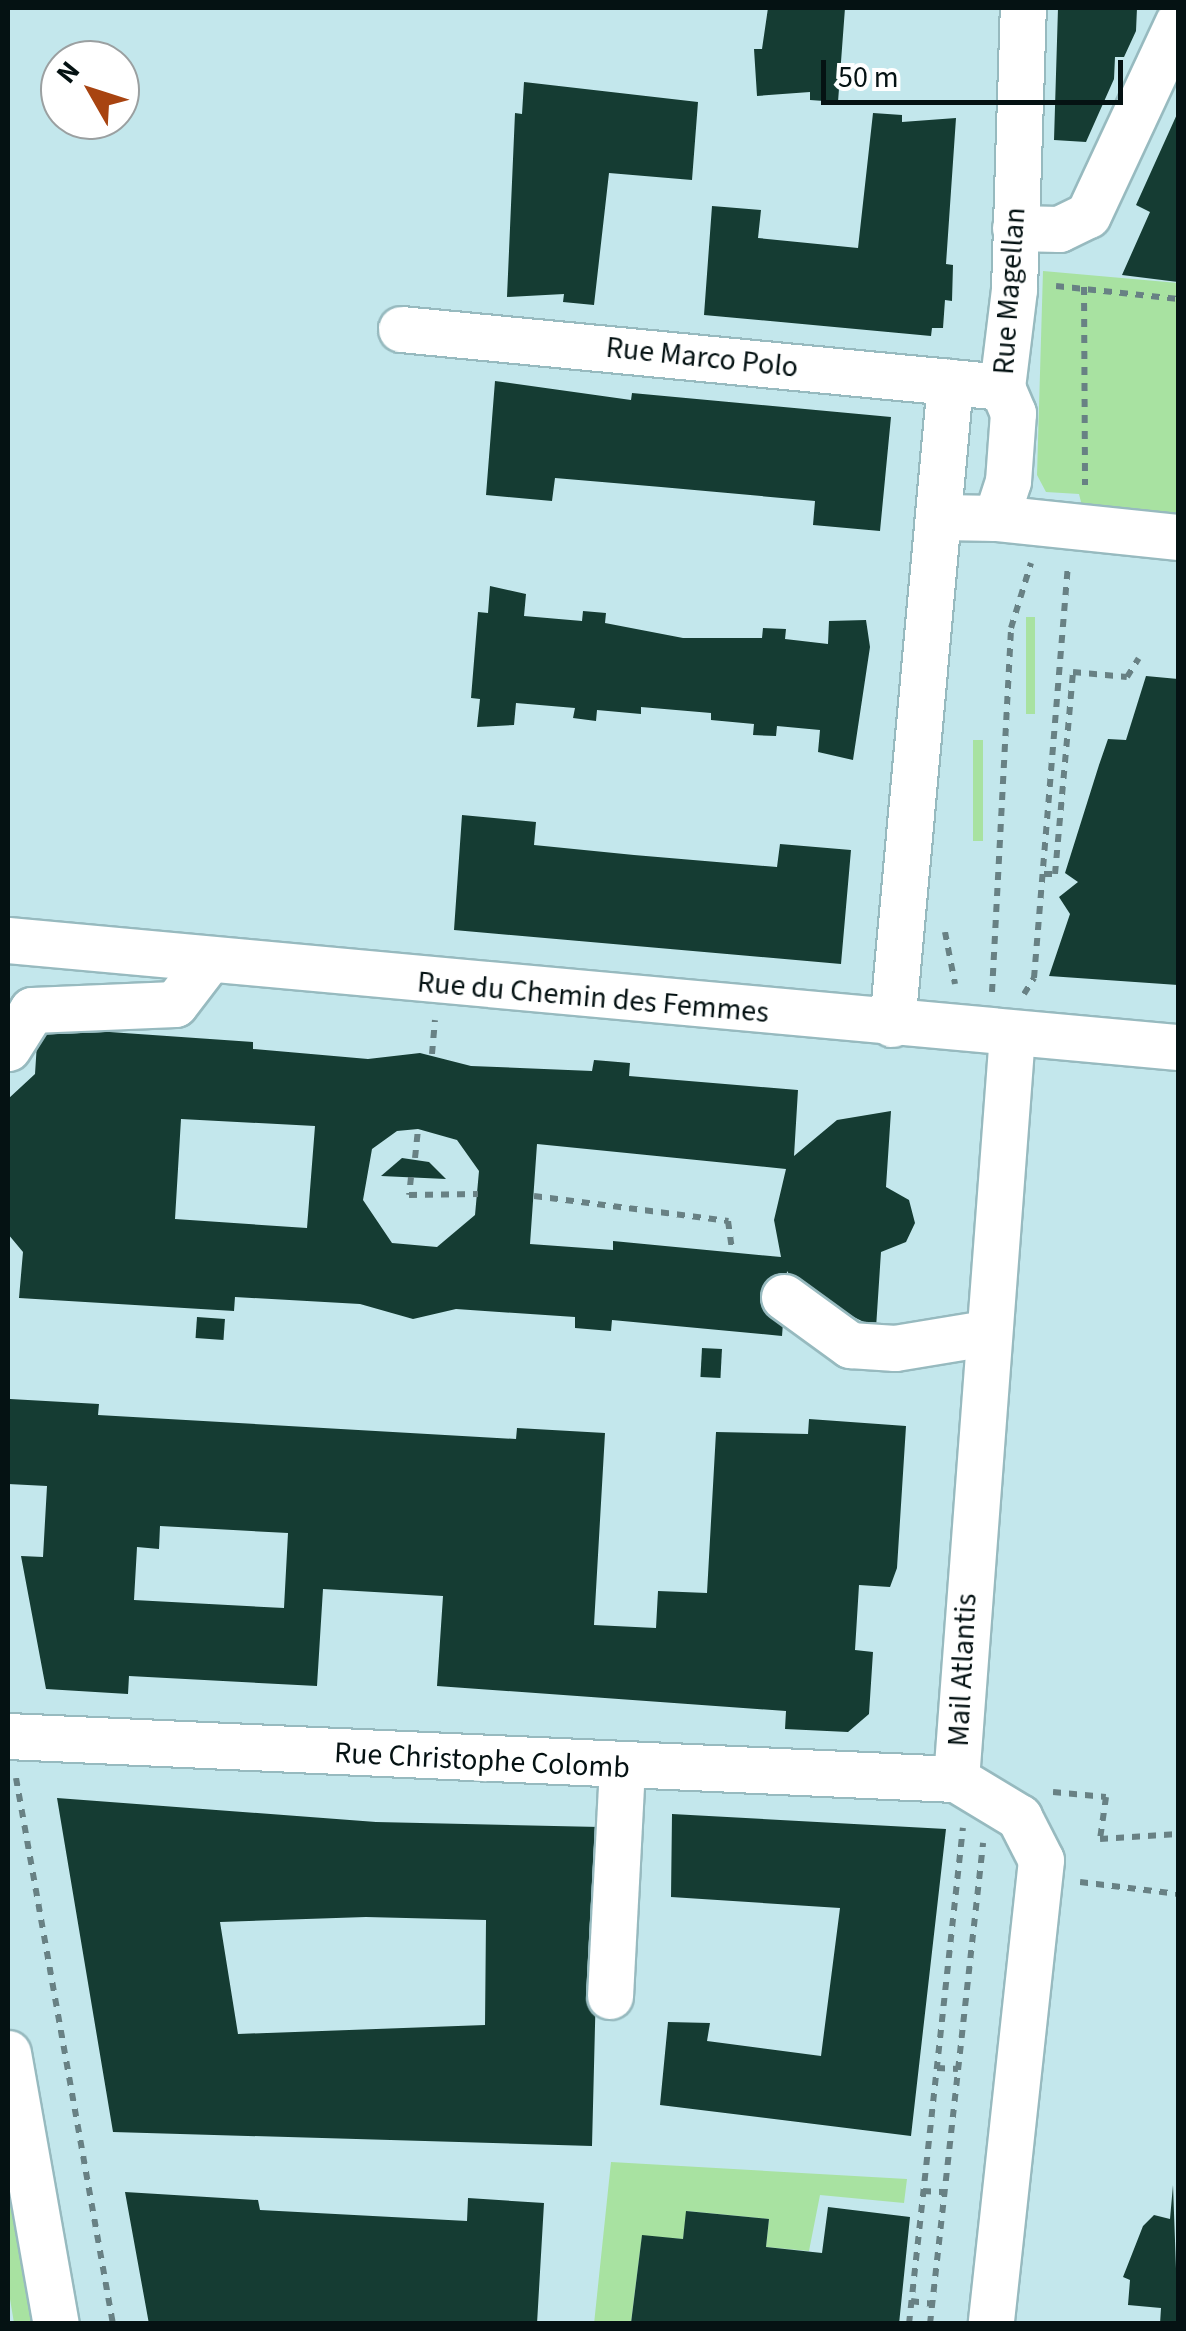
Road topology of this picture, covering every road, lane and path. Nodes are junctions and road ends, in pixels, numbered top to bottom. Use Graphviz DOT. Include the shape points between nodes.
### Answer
graph roads {
  1 [pos="1023,8"];
  2 [pos="1178,22"];
  3 [pos="1015,228"];
  4 [pos="1084,287"];
  5 [pos="1014,290"];
  6 [pos="1178,299"];
  7 [pos="401,329"];
  8 [pos="950,382"];
  9 [pos="1002,387"];
  10 [pos="943,517"];
  11 [pos="996,518"];
  12 [pos="1064,533"];
  13 [pos="1178,536"];
  14 [pos="1140,658"];
  15 [pos="1044,874"];
  16 [pos="944,921"];
  17 [pos="8,940"];
  18 [pos="208,961"];
  19 [pos="992,992"];
  20 [pos="1039,996"];
  21 [pos="1018,1014"];
  22 [pos="892,1024"];
  23 [pos="1178,1047"];
  24 [pos="8,1048"];
  25 [pos="418,1129"];
  26 [pos="414,1158"];
  27 [pos="412,1177"];
  28 [pos="478,1194"];
  29 [pos="534,1196"];
  30 [pos="732,1249"];
  31 [pos="784,1297"];
  32 [pos="986,1333"];
  33 [pos="10,1751"];
  34 [pos="622,1769"];
  35 [pos="956,1779"];
  36 [pos="1047,1791"];
  37 [pos="974,1824"];
  38 [pos="985,1830"];
  39 [pos="1178,1834"];
  40 [pos="1072,1880"];
  41 [pos="1178,1894"];
  42 [pos="968,1982"];
  43 [pos="980,1983"];
  44 [pos="610,1996"];
  45 [pos="8,2054"];
  46 [pos="937,2068"];
  47 [pos="958,2070"];
  48 [pos="947,2170"];
  49 [pos="960,2170"];
  50 [pos="923,2191"];
  51 [pos="945,2192"];
  52 [pos="938,2253"];
  53 [pos="951,2254"];
  54 [pos="911,2302"];
  55 [pos="933,2304"];
  56 [pos="56,2324"];
  57 [pos="113,2324"];
  58 [pos="908,2324"];
  59 [pos="930,2324"];
  60 [pos="991,2324"];
  1 -- 3 [label="street, Rue Magellan"];
  2 -- 3 [label="street" via="1088,215 1059,229"];
  3 -- 5 [label="street, Rue Magellan"];
  4 -- 5 [label="path"];
  4 -- 6 [label="path"];
  4 -- 12 [label="path"];
  5 -- 9 [label="street, Rue Magellan"];
  7 -- 8 [label="street, Rue Marco Polo"];
  8 -- 9 [label="street, Rue Marco Polo"];
  8 -- 10 [label="street, Rue Magellan"];
  9 -- 11 [label="street, Rue Magellan" via="1013,413"];
  10 -- 11 [label="street"];
  10 -- 22 [label="street, Rue Magellan"];
  11 -- 12 [label="street"];
  12 -- 13 [label="street"];
  12 -- 15 [label="path"];
  12 -- 19 [label="path" via="1011,628"];
  14 -- 15 [label="path" via="1127,677 1073,672 1055,874"];
  15 -- 21 [label="path" via="1034,978"];
  16 -- 19 [label="path" via="956,991"];
  17 -- 18 [label="street, Rue du Chemin des Femmes"];
  18 -- 22 [label="street, Rue du Chemin des Femmes"];
  18 -- 24 [label="street" via="175,1004 32,1010"];
  19 -- 21 [label="path"];
  20 -- 21 [label="path"];
  21 -- 22 [label="street, Rue du Chemin des Femmes"];
  21 -- 23 [label="street, Rue du Chemin des Femmes"];
  21 -- 32 [label="street, Mail Atlantis"];
  25 -- 26 [label="path"];
  27 -- 28 [label="path" via="409,1195"];
  29 -- 30 [label="path" via="728,1221"];
  31 -- 32 [label="street" via="850,1345 894,1348"];
  32 -- 35 [label="street, Mail Atlantis"];
  33 -- 34 [label="street, Rue Christophe Colomb"];
  33 -- 57 [label="path"];
  34 -- 35 [label="street, Rue Christophe Colomb"];
  34 -- 44 [label="street"];
  35 -- 60 [label="street, Mail Atlantis" via="1019,1817 1041,1860"];
  36 -- 39 [label="path" via="1106,1797 1100,1840"];
  37 -- 46 [label="path" via="964,1819"];
  38 -- 42 [label="path"];
  40 -- 41 [label="path"];
  42 -- 43 [label="path"];
  42 -- 47 [label="path"];
  45 -- 56 [label="street"];
  46 -- 47 [label="path"];
  46 -- 50 [label="path"];
  47 -- 48 [label="path"];
  48 -- 49 [label="path"];
  48 -- 51 [label="path"];
  50 -- 51 [label="path"];
  50 -- 54 [label="path"];
  51 -- 52 [label="path"];
  52 -- 53 [label="path"];
  52 -- 55 [label="path"];
  54 -- 55 [label="path"];
  54 -- 58 [label="path"];
  55 -- 59 [label="path"];
}
